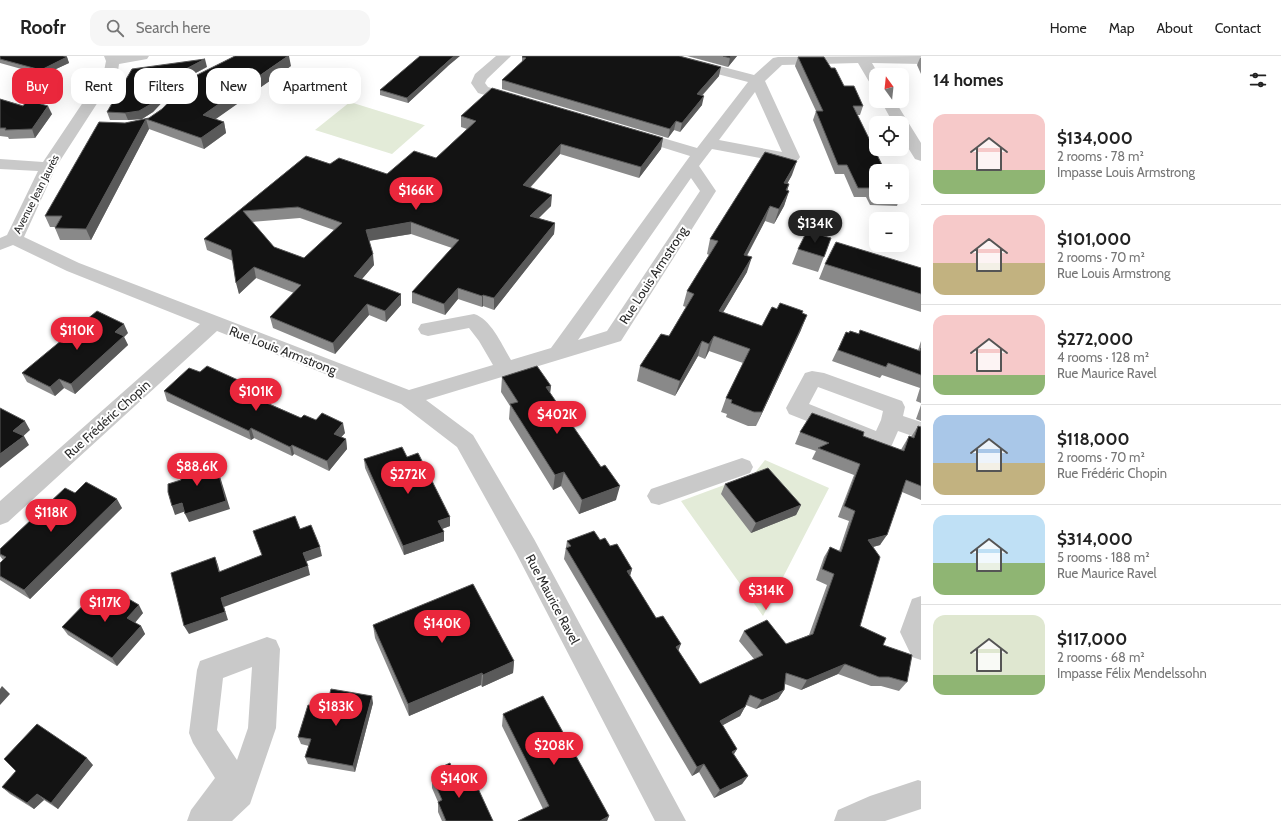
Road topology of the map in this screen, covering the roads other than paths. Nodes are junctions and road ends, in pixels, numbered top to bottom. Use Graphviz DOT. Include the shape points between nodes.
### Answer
graph roads {
  1 [pos="142,56"];
  2 [pos="504,56"];
  3 [pos="665,56"];
  4 [pos="861,57"];
  5 [pos="112,58"];
  6 [pos="776,58"];
  7 [pos="921,60"];
  8 [pos="869,70"];
  9 [pos="757,80"];
  10 [pos="529,103"];
  11 [pos="620,130"];
  12 [pos="909,136"];
  13 [pos="700,154"];
  14 [pos="921,156"];
  15 [pos="0,164"];
  16 [pos="48,167"];
  17 [pos="7,241"];
  18 [pos="213,323"];
  19 [pos="428,329"];
  20 [pos="558,353"];
  21 [pos="506,369"];
  22 [pos="408,398"];
  23 [pos="892,420"];
  24 [pos="921,431"];
  25 [pos="742,467"];
  26 [pos="659,496"];
  27 [pos="0,515"];
  28 [pos="921,607"];
  29 [pos="921,648"];
  30 [pos="920,791"];
  31 [pos="202,821"];
  32 [pos="209,821"];
  33 [pos="671,821"];
  34 [pos="849,821"];
  1 -- 5 [label="street"];
  2 -- 10 [label="street" via="480,77 478,83 483,90"];
  3 -- 9 [label="street"];
  4 -- 6 [label="street"];
  4 -- 7 [label="street"];
  4 -- 8 [label="street"];
  5 -- 16 [label="street, Avenue Jean Jaurès" via="111,71 82,126"];
  6 -- 9 [label="street"];
  9 -- 13 [label="street"];
  9 -- 13 [label="street" via="792,157"];
  11 -- 13 [label="street"];
  12 -- 14 [label="street"];
  13 -- 20 [label="street"];
  13 -- 20 [label="street, Rue Louis Armstrong" via="708,191 614,336"];
  15 -- 16 [label="street"];
  16 -- 17 [label="street, Avenue Jean Jaurès"];
  17 -- 18 [label="street, Rue Louis Armstrong"];
  18 -- 22 [label="street, Rue Louis Armstrong"];
  18 -- 27 [label="street, Rue Frédéric Chopin"];
  19 -- 21 [label="street" via="474,321"];
  20 -- 21 [label="street, Rue Louis Armstrong"];
  21 -- 22 [label="street, Rue Louis Armstrong"];
  22 -- 33 [label="street, Rue Maurice Ravel" via="465,441 525,546"];
  23 -- 24 [label="street"];
  25 -- 26 [label="street"];
  28 -- 29 [label="street" via="913,632"];
  30 -- 34 [label="street"];
  31 -- 32 [label="street" via="232,779 203,733 210,670 268,649 262,728 243,786 240,794"];
}
